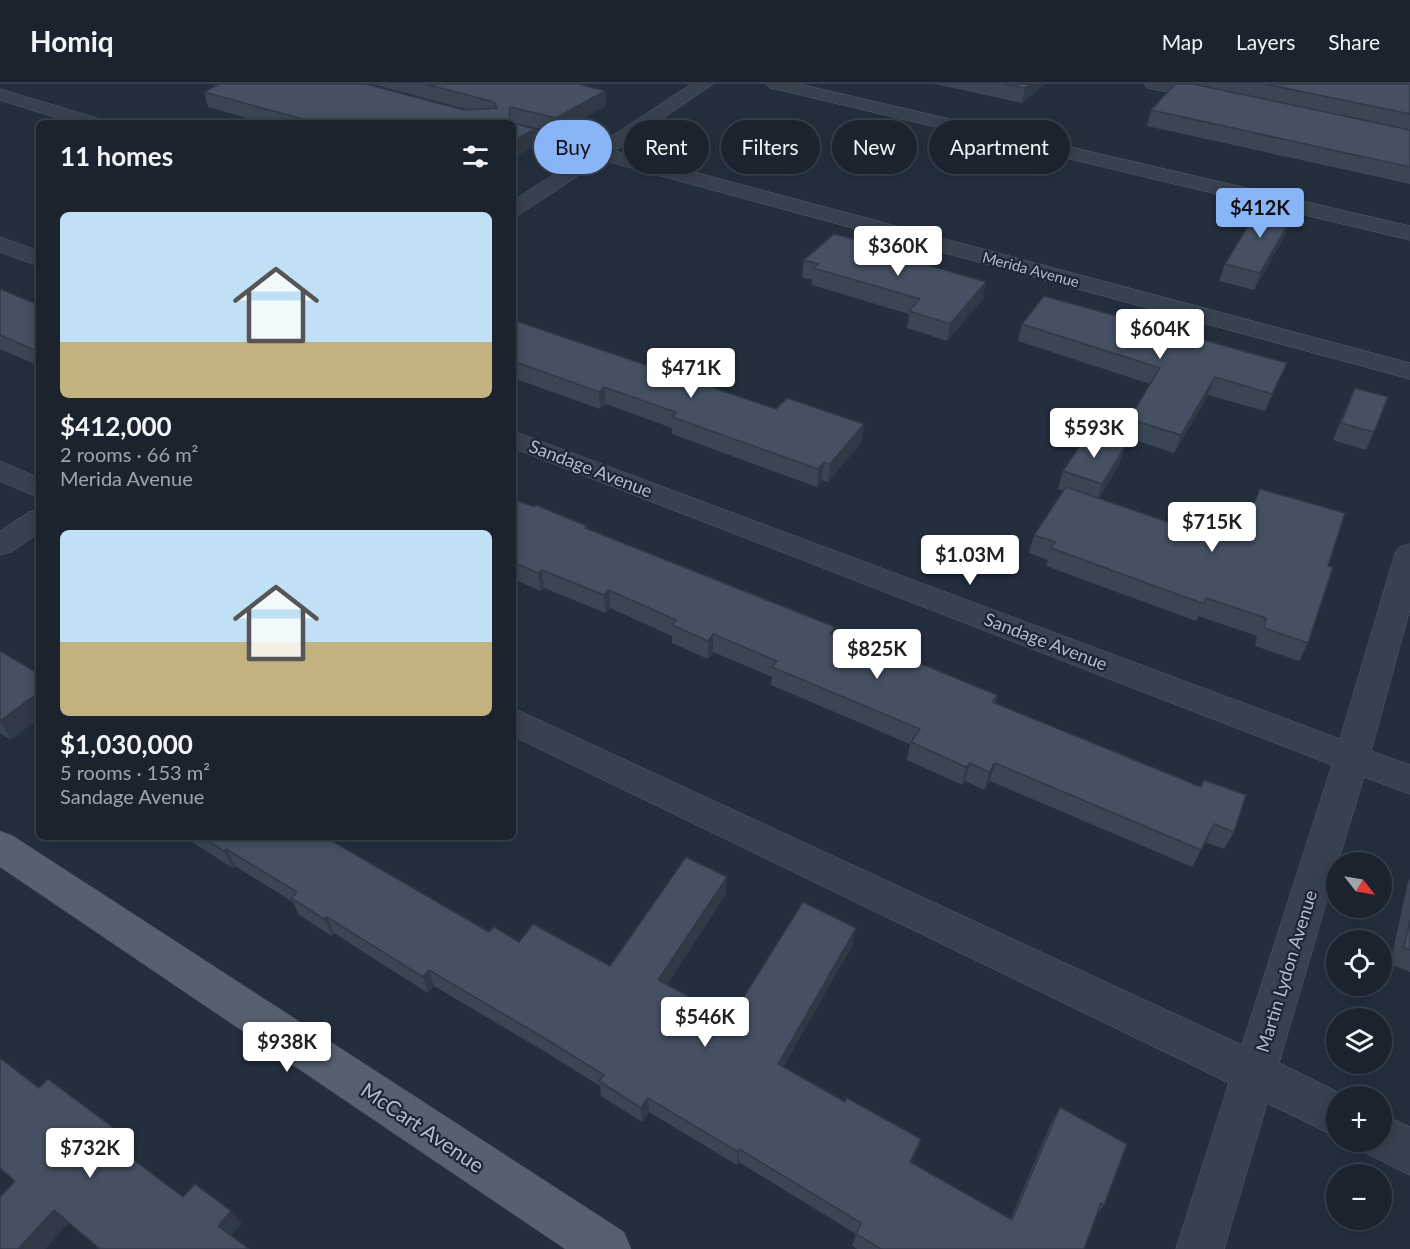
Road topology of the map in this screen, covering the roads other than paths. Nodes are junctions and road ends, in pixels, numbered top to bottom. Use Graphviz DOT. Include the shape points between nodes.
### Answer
graph roads {
  1 [pos="704,84"];
  2 [pos="776,84"];
  3 [pos="1154,84"];
  4 [pos="0,94"];
  5 [pos="1235,102"];
  6 [pos="83,120"];
  7 [pos="516,131"];
  8 [pos="534,136"];
  9 [pos="612,144"];
  10 [pos="612,156"];
  11 [pos="567,174"];
  12 [pos="516,208"];
  13 [pos="1410,233"];
  14 [pos="0,244"];
  15 [pos="36,258"];
  16 [pos="1410,371"];
  17 [pos="516,440"];
  18 [pos="0,470"];
  19 [pos="36,488"];
  20 [pos="36,521"];
  21 [pos="0,545"];
  22 [pos="1410,554"];
  23 [pos="516,723"];
  24 [pos="1352,758"];
  25 [pos="1410,780"];
  26 [pos="0,846"];
  27 [pos="1254,1073"];
  28 [pos="1326,1109"];
  29 [pos="1392,1142"];
  30 [pos="1410,1152"];
  31 [pos="607,1249"];
  32 [pos="1200,1249"];
  1 -- 9 [label="street"];
  2 -- 13 [label="street"];
  3 -- 5 [label="street"];
  4 -- 6 [label="street"];
  7 -- 8 [label="street, Merida Avenue"];
  10 -- 16 [label="street, Merida Avenue"];
  11 -- 12 [label="street"];
  14 -- 15 [label="street"];
  17 -- 24 [label="street, Sandage Avenue"];
  18 -- 19 [label="street"];
  20 -- 21 [label="street"];
  22 -- 24 [label="street, Martin Lydon Avenue"];
  23 -- 27 [label="street"];
  24 -- 25 [label="street, Sandage Avenue"];
  24 -- 27 [label="street, Martin Lydon Avenue"];
  26 -- 31 [label="main road, McCart Avenue"];
  27 -- 28 [label="street"];
  27 -- 32 [label="street, Martin Lydon Avenue"];
  29 -- 30 [label="street"];
}
